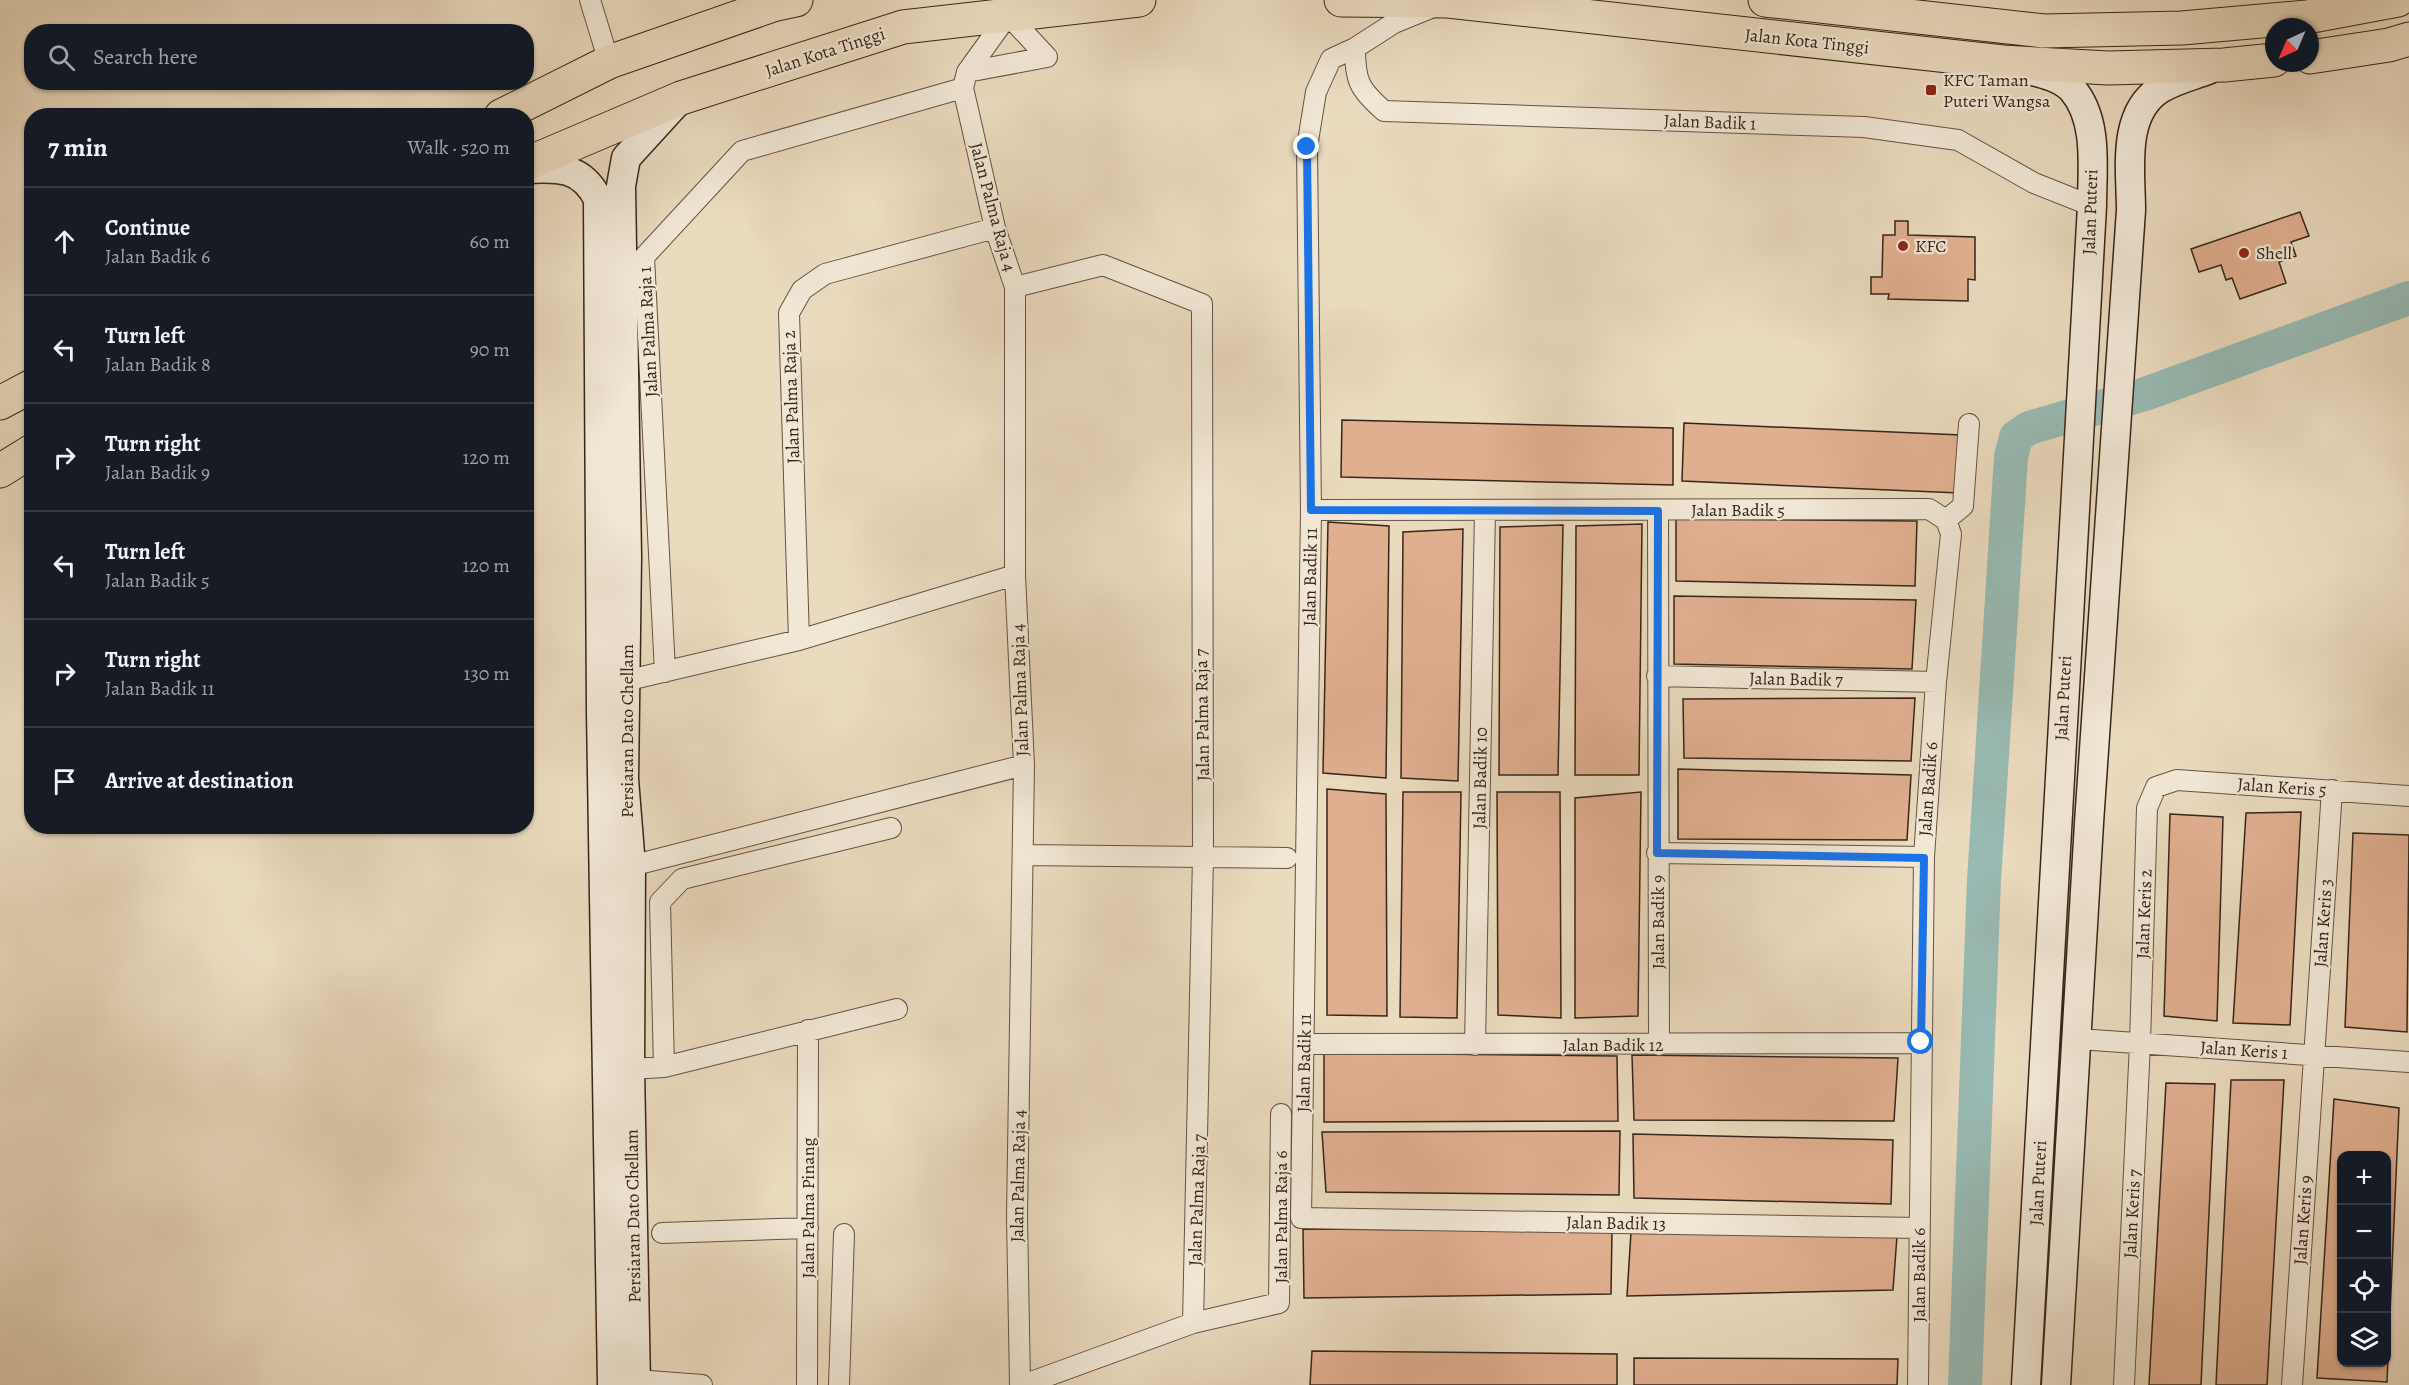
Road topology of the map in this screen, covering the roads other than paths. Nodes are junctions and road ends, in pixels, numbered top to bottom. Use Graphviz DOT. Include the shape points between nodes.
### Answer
graph roads {
  1 [pos="590,0"];
  2 [pos="1139,0"];
  3 [pos="1341,0"];
  4 [pos="1765,0"];
  5 [pos="2398,0"];
  6 [pos="1448,1"];
  7 [pos="780,2"];
  8 [pos="1008,15"];
  9 [pos="2409,39"];
  10 [pos="1355,48"];
  11 [pos="2319,56"];
  12 [pos="2265,61"];
  13 [pos="609,62"];
  14 [pos="2003,62"];
  15 [pos="2224,65"];
  16 [pos="965,80"];
  17 [pos="681,98"];
  18 [pos="517,108"];
  19 [pos="534,161"];
  20 [pos="534,168"];
  21 [pos="2092,206"];
  22 [pos="995,228"];
  23 [pos="1015,287"];
  24 [pos="24,390"];
  25 [pos="0,403"];
  26 [pos="1969,424"];
  27 [pos="24,456"];
  28 [pos="0,471"];
  29 [pos="1311,510"];
  30 [pos="1485,510"];
  31 [pos="1658,511"];
  32 [pos="1946,520"];
  33 [pos="1016,575"];
  34 [pos="799,640"];
  35 [pos="665,672"];
  36 [pos="1657,676"];
  37 [pos="1936,682"];
  38 [pos="614,683"];
  39 [pos="1024,765"];
  40 [pos="2156,787"];
  41 [pos="2332,790"];
  42 [pos="2409,796"];
  43 [pos="2056,820"];
  44 [pos="2089,823"];
  45 [pos="891,828"];
  46 [pos="1657,853"];
  47 [pos="1023,855"];
  48 [pos="1203,857"];
  49 [pos="1287,858"];
  50 [pos="1924,858"];
  51 [pos="631,866"];
  52 [pos="897,1009"];
  53 [pos="808,1030"];
  54 [pos="2078,1039"];
  55 [pos="1921,1042"];
  56 [pos="2140,1042"];
  57 [pos="1305,1044"];
  58 [pos="1475,1045"];
  59 [pos="1659,1045"];
  60 [pos="2314,1055"];
  61 [pos="2409,1062"];
  62 [pos="664,1067"];
  63 [pos="630,1069"];
  64 [pos="1281,1114"];
  65 [pos="1313,1219"];
  66 [pos="808,1228"];
  67 [pos="1919,1228"];
  68 [pos="662,1233"];
  69 [pos="844,1234"];
  70 [pos="1193,1323"];
  71 [pos="624,1382"];
  72 [pos="702,1385"];
  73 [pos="807,1385"];
  74 [pos="839,1385"];
  75 [pos="1022,1385"];
  76 [pos="1918,1385"];
  77 [pos="2026,1385"];
  78 [pos="2056,1385"];
  79 [pos="2124,1385"];
  80 [pos="2292,1385"];
  1 -- 13 [label="street"];
  2 -- 8 [label="highway, Jalan Kota Tinggi"];
  3 -- 6 [label="highway, Jalan Kota Tinggi"];
  4 -- 5 [label="highway, Jalan Kota Tinggi" via="2044,31 2182,28 2296,18"];
  6 -- 10 [label="street, Jalan Badik 11" via="1394,23"];
  6 -- 14 [label="highway, Jalan Kota Tinggi"];
  7 -- 13 [label="highway"];
  8 -- 16 [label="street"];
  8 -- 16 [label="street, Jalan Palma Raja 1" via="1047,57"];
  8 -- 17 [label="highway, Jalan Kota Tinggi" via="903,27"];
  9 -- 11 [label="highway"];
  10 -- 21 [label="street, Jalan Badik 1" via="1355,75 1364,93 1384,111 1864,127 1920,133 1958,140 2034,183"];
  10 -- 29 [label="street, Jalan Badik 11" via="1331,59 1316,92 1307,147"];
  12 -- 15 [label="highway, Jalan Kota Tinggi"];
  13 -- 18 [label="highway"];
  14 -- 15 [label="highway, Jalan Kota Tinggi" via="2108,68"];
  14 -- 21 [label="main road, Jalan Puteri" via="2051,76 2071,88 2086,113 2091,135"];
  15 -- 44 [label="main road, Jalan Puteri" via="2158,90 2144,106 2131,133 2131,210"];
  16 -- 22 [label="street, Jalan Palma Raja 4"];
  16 -- 35 [label="street, Jalan Palma Raja 1" via="742,151 644,257"];
  17 -- 19 [label="highway, Jalan Kota Tinggi"];
  17 -- 38 [label="main road, Persiaran Dato Chellam" via="626,158 621,186"];
  20 -- 38 [label="main road, Persiaran Dato Chellam" via="557,167 590,184 598,199"];
  21 -- 43 [label="main road, Jalan Puteri"];
  22 -- 23 [label="street, Jalan Palma Raja 4"];
  22 -- 34 [label="street, Jalan Palma Raja 2" via="825,274 802,290 789,313"];
  23 -- 33 [label="street, Jalan Palma Raja 4"];
  23 -- 48 [label="street, Jalan Palma Raja 7" via="1103,265 1202,304"];
  24 -- 25 [label="highway"];
  26 -- 32 [label="street" via="1963,506"];
  27 -- 28 [label="highway"];
  29 -- 30 [label="street, Jalan Badik 5"];
  29 -- 57 [label="street, Jalan Badik 11"];
  30 -- 31 [label="street, Jalan Badik 5"];
  30 -- 58 [label="street, Jalan Badik 10"];
  31 -- 32 [label="street, Jalan Badik 5" via="1929,509"];
  31 -- 36 [label="street, Jalan Badik 9"];
  32 -- 37 [label="street, Jalan Badik 6" via="1951,534"];
  33 -- 34 [label="street"];
  33 -- 39 [label="street, Jalan Palma Raja 4"];
  34 -- 35 [label="street"];
  35 -- 38 [label="street"];
  36 -- 37 [label="street, Jalan Badik 7"];
  36 -- 46 [label="street, Jalan Badik 9"];
  37 -- 50 [label="street, Jalan Badik 6"];
  38 -- 51 [label="main road, Persiaran Dato Chellam"];
  38 -- 71 [label="main road, Persiaran Dato Chellam"];
  39 -- 47 [label="street, Jalan Palma Raja 4"];
  39 -- 51 [label="street"];
  40 -- 41 [label="street, Jalan Keris 5" via="2177,780"];
  40 -- 56 [label="street, Jalan Keris 2" via="2147,808"];
  41 -- 42 [label="street, Jalan Keris 5"];
  41 -- 60 [label="street, Jalan Keris 3"];
  43 -- 44 [label="main road"];
  43 -- 77 [label="main road, Jalan Puteri"];
  44 -- 54 [label="main road, Jalan Puteri"];
  45 -- 62 [label="street" via="682,879 660,902"];
  46 -- 50 [label="street"];
  46 -- 59 [label="street, Jalan Badik 9"];
  47 -- 48 [label="street"];
  47 -- 75 [label="street, Jalan Palma Raja 4" via="1017,1216"];
  48 -- 49 [label="street"];
  48 -- 70 [label="street, Jalan Palma Raja 7"];
  50 -- 55 [label="street, Jalan Badik 6"];
  51 -- 63 [label="main road, Persiaran Dato Chellam"];
  52 -- 53 [label="street"];
  53 -- 62 [label="street"];
  53 -- 66 [label="street, Jalan Palma Pinang"];
  54 -- 56 [label="street, Jalan Keris 1"];
  54 -- 78 [label="main road, Jalan Puteri"];
  55 -- 59 [label="street, Jalan Badik 12"];
  55 -- 67 [label="street, Jalan Badik 6"];
  56 -- 60 [label="street, Jalan Keris 1"];
  56 -- 79 [label="street, Jalan Keris 7"];
  57 -- 58 [label="street, Jalan Badik 12"];
  57 -- 65 [label="street, Jalan Badik 11" via="1301,1218"];
  58 -- 59 [label="street, Jalan Badik 12"];
  60 -- 61 [label="street, Jalan Keris 1"];
  60 -- 80 [label="street, Jalan Keris 9"];
  62 -- 63 [label="street"];
  63 -- 71 [label="main road, Persiaran Dato Chellam"];
  64 -- 70 [label="street, Jalan Palma Raja 6" via="1279,1303"];
  65 -- 67 [label="street, Jalan Badik 13"];
  66 -- 68 [label="street"];
  66 -- 73 [label="street, Jalan Palma Pinang"];
  67 -- 76 [label="street, Jalan Badik 6"];
  69 -- 74 [label="street"];
  70 -- 75 [label="street, Jalan Palma Raja 6"];
  71 -- 72 [label="street"];
}
